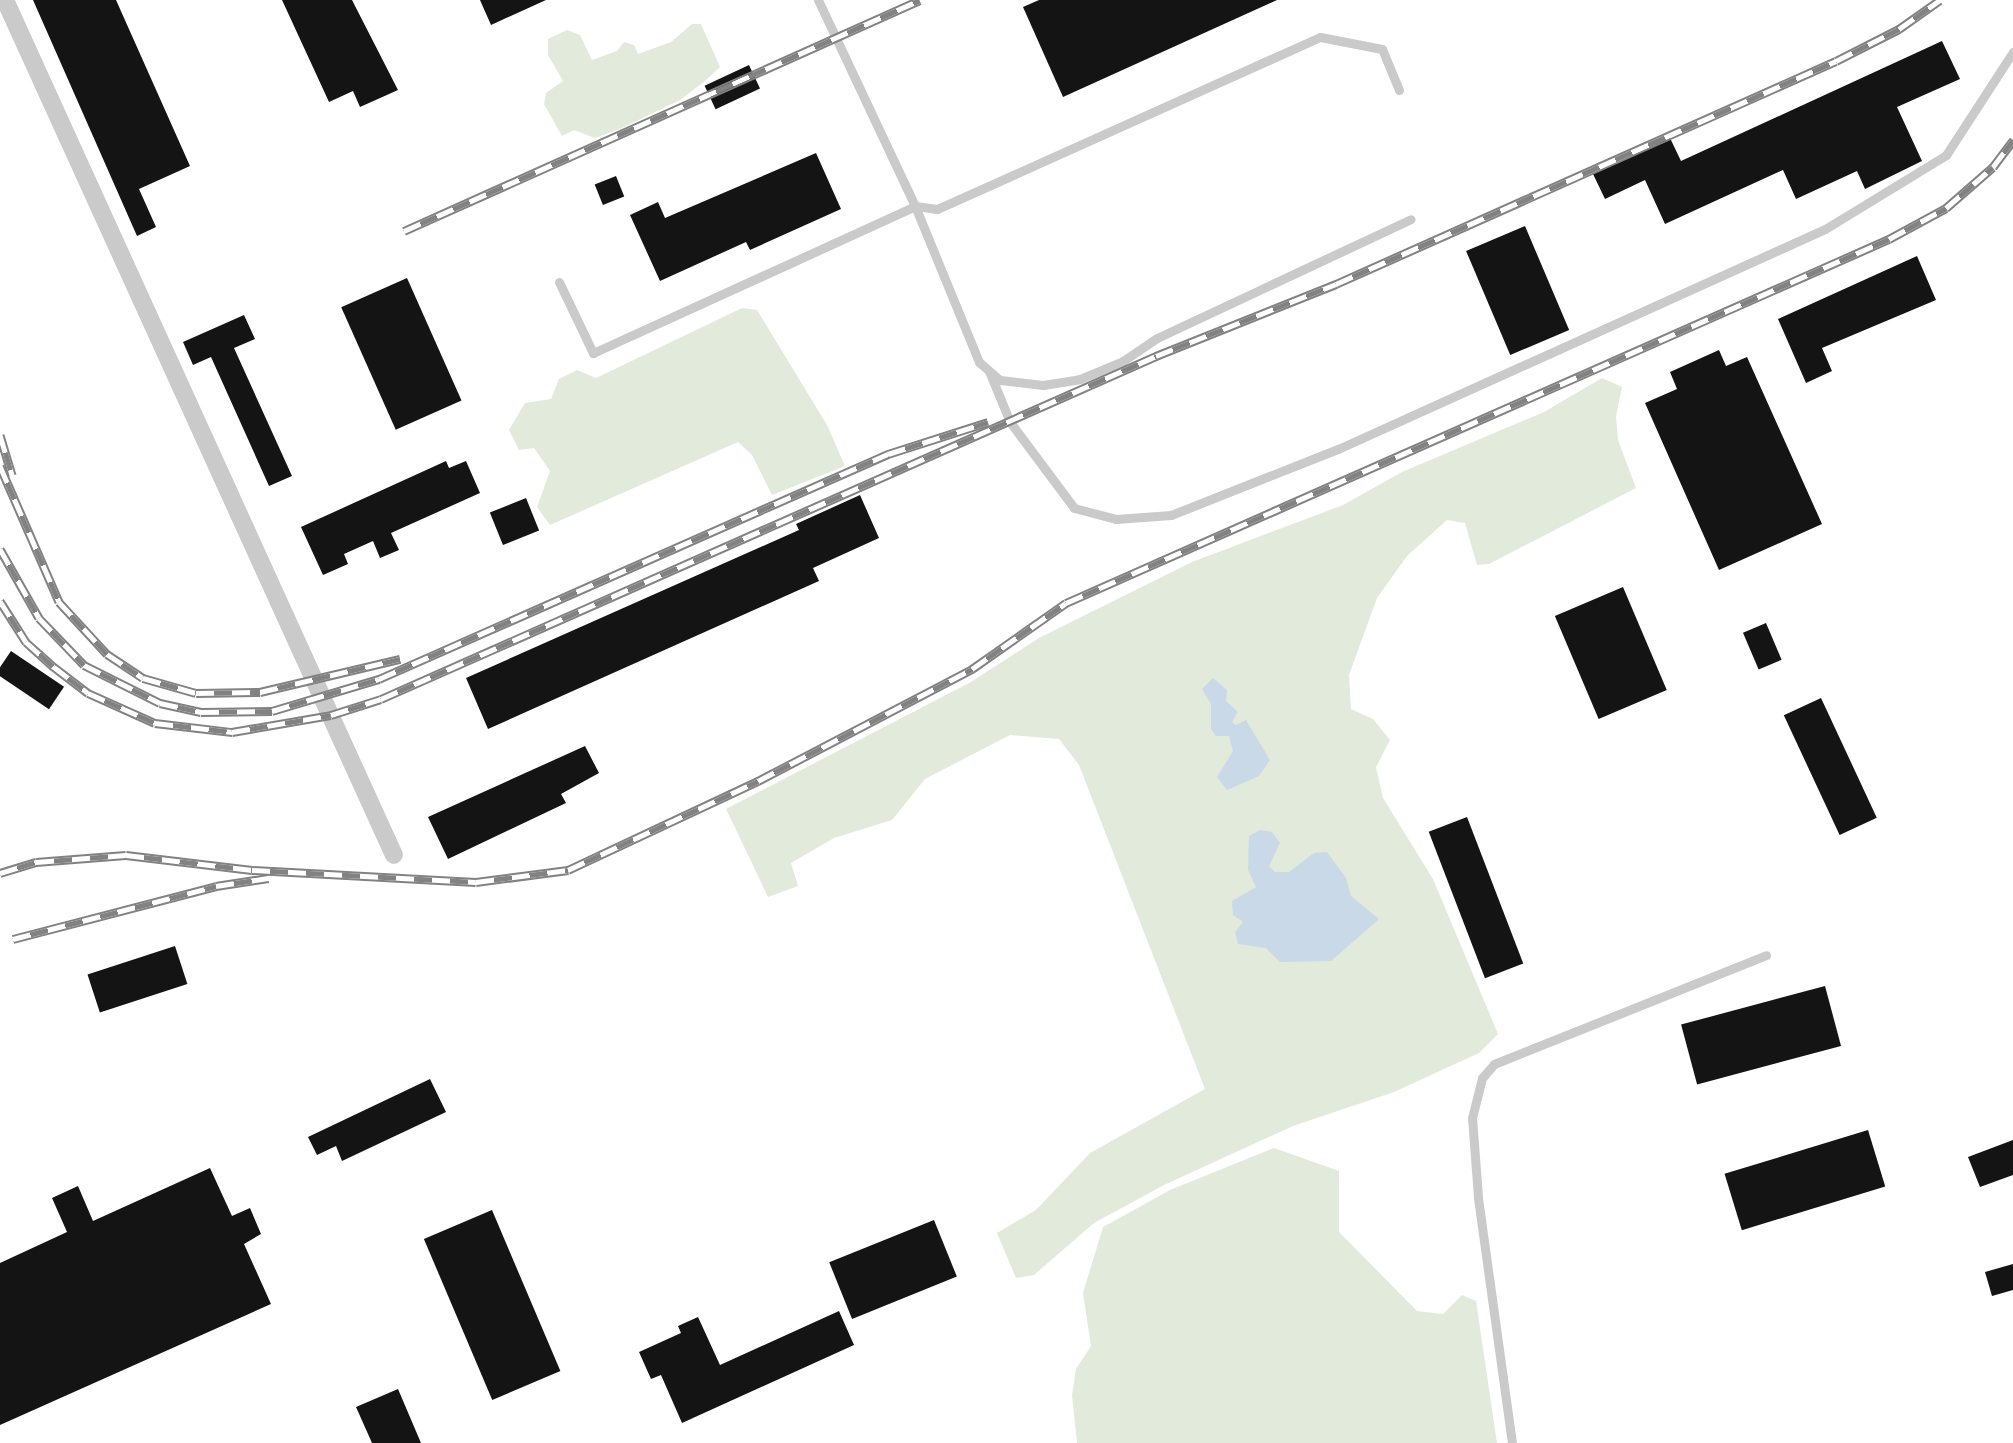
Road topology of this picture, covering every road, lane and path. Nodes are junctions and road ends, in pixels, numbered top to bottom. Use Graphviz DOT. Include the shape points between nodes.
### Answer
graph roads {
  1 [pos="5,0"];
  2 [pos="818,0"];
  3 [pos="2013,52"];
  4 [pos="1399,90"];
  5 [pos="915,206"];
  6 [pos="1411,219"];
  7 [pos="559,282"];
  8 [pos="989,371"];
  9 [pos="394,855"];
  10 [pos="1766,955"];
  11 [pos="1512,1443"];
  1 -- 9 [label="street"];
  2 -- 5 [label="lane"];
  3 -- 8 [label="lane" via="1946,155 1825,229 1338,449 1171,515 1116,519 1074,508 1010,422"];
  4 -- 5 [label="lane" via="1382,49 1320,37 937,209"];
  5 -- 7 [label="lane" via="593,353"];
  5 -- 8 [label="lane" via="979,362"];
  6 -- 8 [label="lane" via="1080,379 1043,385 1000,380"];
  10 -- 11 [label="lane" via="1494,1064 1482,1078 1472,1118 1477,1181"];
}
